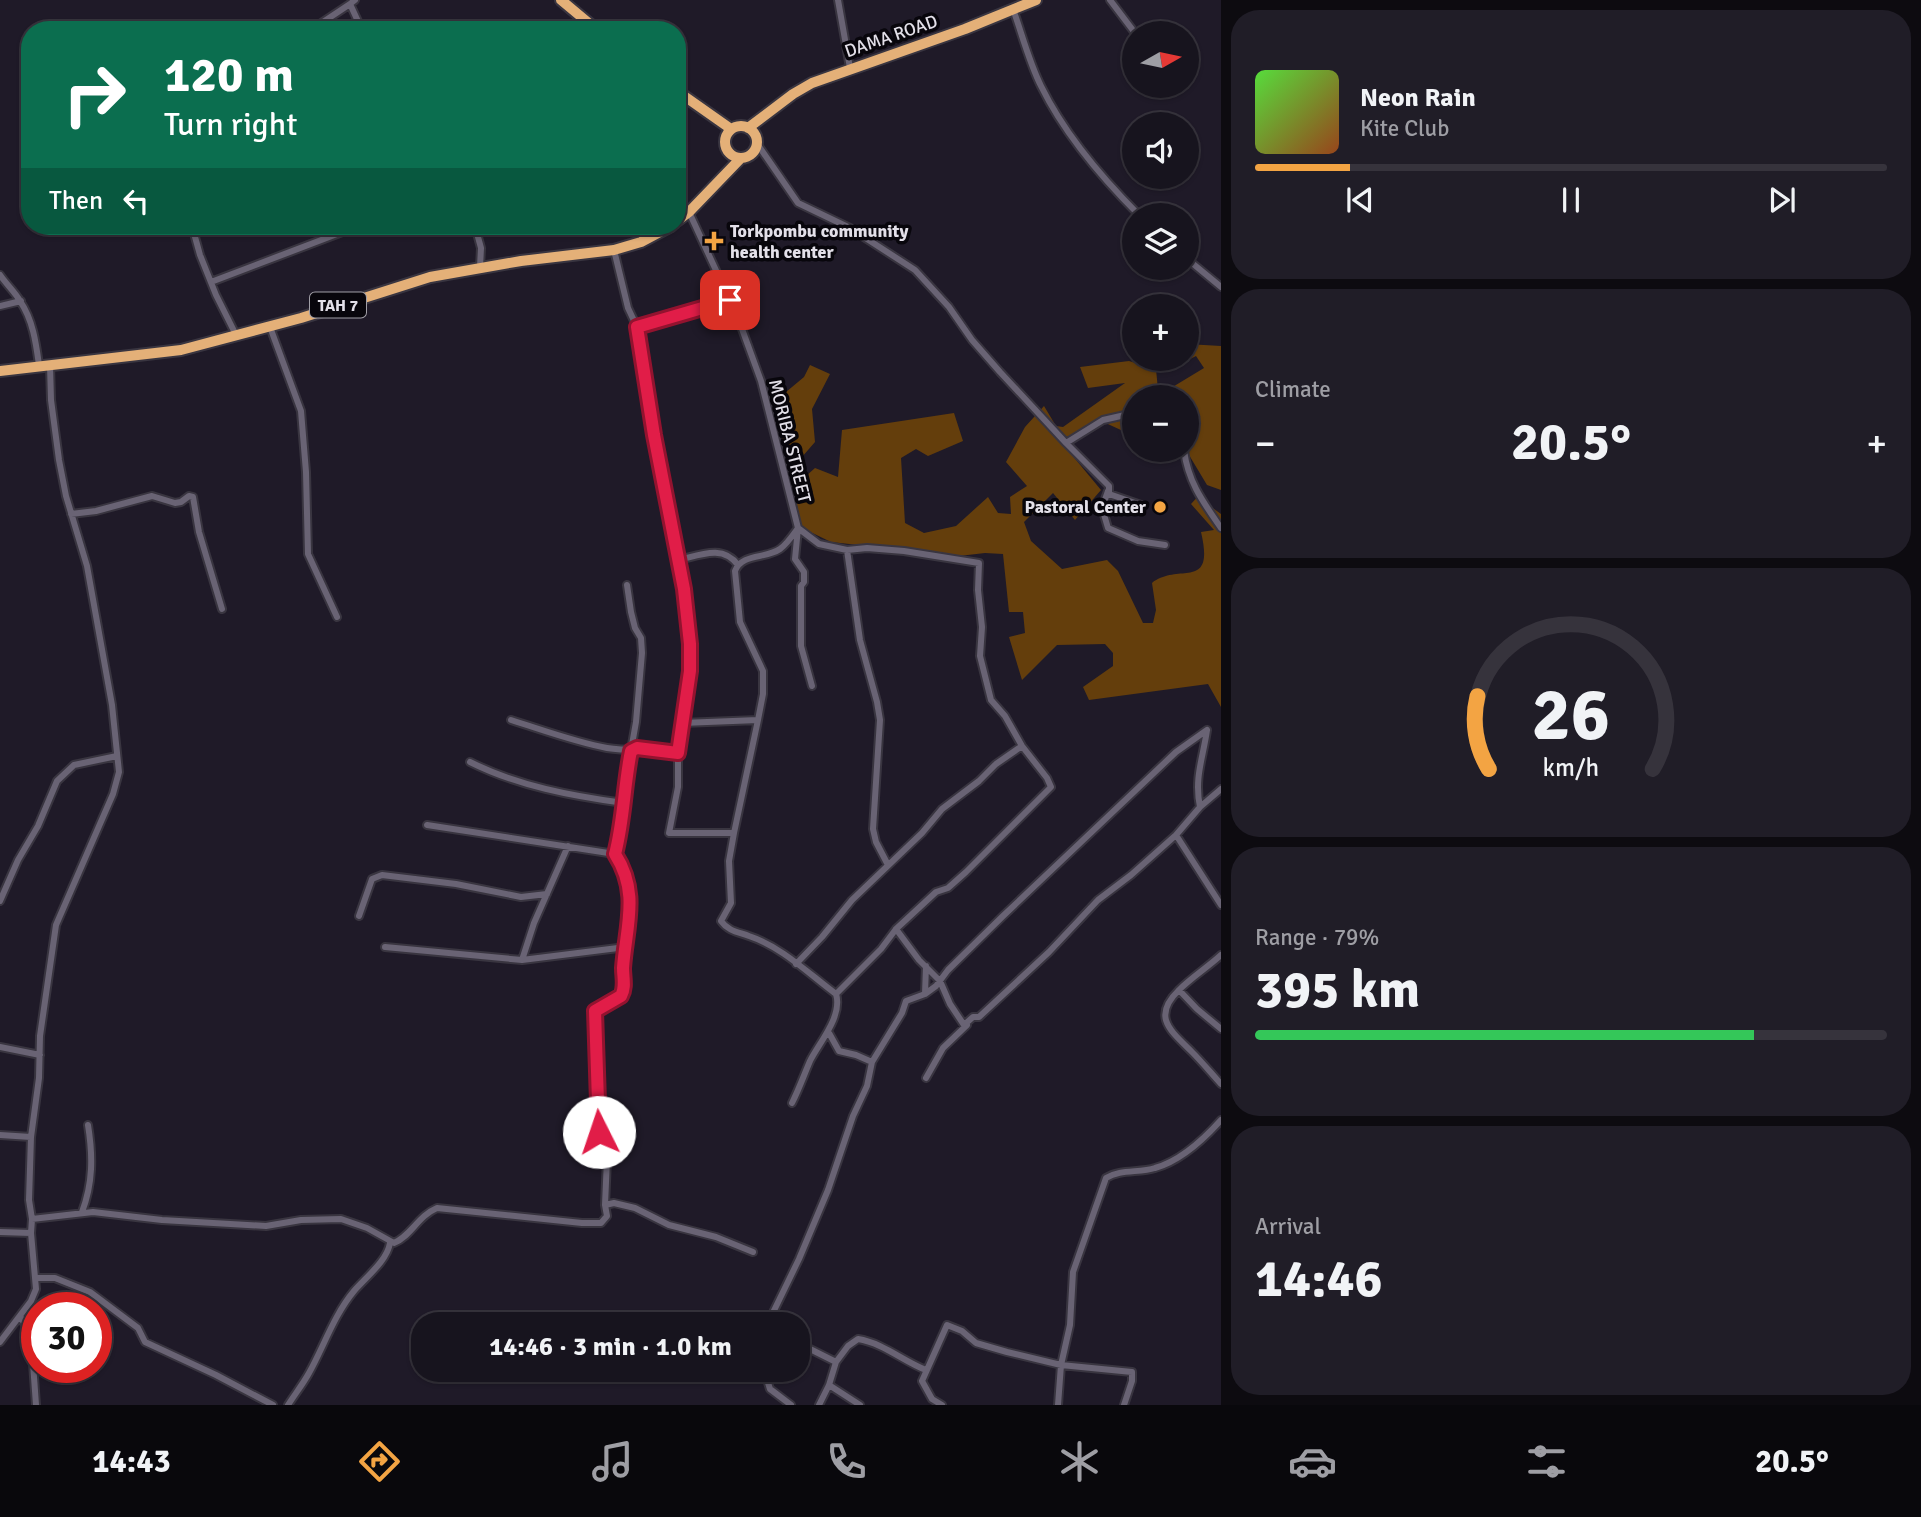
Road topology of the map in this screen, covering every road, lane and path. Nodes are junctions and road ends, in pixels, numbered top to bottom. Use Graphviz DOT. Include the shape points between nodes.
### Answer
graph roads {
  1 [pos="561,0"];
  2 [pos="838,0"];
  3 [pos="1035,0"];
  4 [pos="1110,0"];
  5 [pos="352,1"];
  6 [pos="1013,9"];
  7 [pos="324,21"];
  8 [pos="359,21"];
  9 [pos="586,21"];
  10 [pos="1126,21"];
  11 [pos="850,68"];
  12 [pos="686,98"];
  13 [pos="765,117"];
  14 [pos="748,128"];
  15 [pos="729,133"];
  16 [pos="757,141"];
  17 [pos="729,153"];
  18 [pos="741,158"];
  19 [pos="721,177"];
  20 [pos="1129,203"];
  21 [pos="689,212"];
  22 [pos="686,214"];
  23 [pos="195,235"];
  24 [pos="334,235"];
  25 [pos="477,235"];
  26 [pos="654,235"];
  27 [pos="614,250"];
  28 [pos="480,267"];
  29 [pos="1199,269"];
  30 [pos="0,275"];
  31 [pos="211,282"];
  32 [pos="1221,287"];
  33 [pos="730,300"];
  34 [pos="20,301"];
  35 [pos="0,306"];
  36 [pos="270,327"];
  37 [pos="637,327"];
  38 [pos="236,335"];
  39 [pos="44,364"];
  40 [pos="0,371"];
  41 [pos="1122,416"];
  42 [pos="1066,443"];
  43 [pos="1186,462"];
  44 [pos="1109,486"];
  45 [pos="1142,505"];
  46 [pos="71,514"];
  47 [pos="798,528"];
  48 [pos="1221,528"];
  49 [pos="1165,545"];
  50 [pos="847,550"];
  51 [pos="679,560"];
  52 [pos="738,565"];
  53 [pos="627,586"];
  54 [pos="222,609"];
  55 [pos="337,617"];
  56 [pos="812,686"];
  57 [pos="758,719"];
  58 [pos="511,720"];
  59 [pos="682,723"];
  60 [pos="1022,747"];
  61 [pos="631,751"];
  62 [pos="678,753"];
  63 [pos="117,756"];
  64 [pos="470,762"];
  65 [pos="1221,789"];
  66 [pos="624,803"];
  67 [pos="1200,807"];
  68 [pos="427,825"];
  69 [pos="734,833"];
  70 [pos="1176,835"];
  71 [pos="568,846"];
  72 [pos="615,854"];
  73 [pos="888,865"];
  74 [pos="547,894"];
  75 [pos="0,901"];
  76 [pos="1221,905"];
  77 [pos="359,916"];
  78 [pos="895,929"];
  79 [pos="385,947"];
  80 [pos="626,947"];
  81 [pos="1221,955"];
  82 [pos="522,960"];
  83 [pos="796,964"];
  84 [pos="926,966"];
  85 [pos="940,981"];
  86 [pos="1179,990"];
  87 [pos="925,994"];
  88 [pos="836,995"];
  89 [pos="975,1018"];
  90 [pos="1221,1029"];
  91 [pos="829,1032"];
  92 [pos="0,1047"];
  93 [pos="40,1055"];
  94 [pos="872,1062"];
  95 [pos="926,1078"];
  96 [pos="1221,1084"];
  97 [pos="792,1103"];
  98 [pos="1221,1120"];
  99 [pos="88,1125"];
  100 [pos="0,1135"];
  101 [pos="31,1137"];
  102 [pos="605,1205"];
  103 [pos="82,1212"];
  104 [pos="32,1219"];
  105 [pos="0,1232"];
  106 [pos="31,1233"];
  107 [pos="390,1243"];
  108 [pos="753,1252"];
  109 [pos="36,1278"];
  110 [pos="774,1312"];
  111 [pos="20,1316"];
  112 [pos="0,1342"];
  113 [pos="810,1349"];
  114 [pos="836,1362"];
  115 [pos="1061,1365"];
  116 [pos="926,1370"];
  117 [pos="768,1382"];
  118 [pos="829,1385"];
  119 [pos="36,1405"];
  120 [pos="273,1405"];
  121 [pos="288,1405"];
  122 [pos="792,1405"];
  123 [pos="819,1405"];
  124 [pos="860,1405"];
  125 [pos="942,1405"];
  126 [pos="1058,1405"];
  127 [pos="1124,1405"];
  1 -- 9 [label="highway"];
  2 -- 11 [label="street"];
  3 -- 6 [label="highway, DAMA ROAD"];
  4 -- 10 [label="street"];
  5 -- 7 [label="street"];
  5 -- 8 [label="street"];
  6 -- 11 [label="highway, DAMA ROAD"];
  6 -- 20 [label="street" via="1032,66 1052,105 1084,152"];
  11 -- 13 [label="highway, DAMA ROAD" via="812,83"];
  12 -- 15 [label="highway"];
  13 -- 14 [label="highway, DAMA ROAD"];
  13 -- 16 [label="highway"];
  14 -- 15 [label="highway" via="739,126"];
  14 -- 16 [label="highway"];
  15 -- 17 [label="highway"];
  16 -- 18 [label="highway" via="749,156"];
  16 -- 42 [label="street" via="798,203 885,249 924,279 979,348"];
  17 -- 18 [label="highway"];
  17 -- 19 [label="highway"];
  18 -- 19 [label="highway"];
  19 -- 21 [label="highway"];
  21 -- 22 [label="highway"];
  21 -- 33 [label="street, MORIBA STREET"];
  23 -- 31 [label="street"];
  24 -- 31 [label="street"];
  25 -- 28 [label="street"];
  26 -- 27 [label="highway, TAH 7"];
  27 -- 28 [label="highway, TAH 7"];
  27 -- 37 [label="street"];
  28 -- 36 [label="highway, TAH 7" via="408,283"];
  29 -- 32 [label="street"];
  30 -- 34 [label="street"];
  31 -- 38 [label="street"];
  33 -- 37 [label="street"];
  33 -- 47 [label="street, MORIBA STREET" via="761,382"];
  34 -- 35 [label="street"];
  34 -- 39 [label="street"];
  36 -- 38 [label="highway, TAH 7"];
  36 -- 55 [label="street" via="301,411 308,554"];
  37 -- 51 [label="street"];
  38 -- 39 [label="highway, TAH 7" via="181,350"];
  39 -- 40 [label="highway, TAH 7"];
  39 -- 46 [label="street"];
  41 -- 42 [label="street" via="1103,420"];
  42 -- 44 [label="street"];
  43 -- 48 [label="street" via="1194,488"];
  44 -- 45 [label="street" via="1109,494"];
  44 -- 49 [label="street" via="1102,508 1108,528 1138,541"];
  46 -- 54 [label="street" via="152,496 175,503 193,497"];
  46 -- 63 [label="street" via="87,566"];
  47 -- 50 [label="street" via="819,544"];
  47 -- 52 [label="street" via="782,548"];
  47 -- 56 [label="street, MORIBA STREET" via="795,559 804,572 801,646"];
  50 -- 60 [label="street" via="904,551 979,563 981,656 991,700"];
  50 -- 73 [label="street" via="860,640 880,720 873,829"];
  51 -- 52 [label="street" via="713,551 732,557"];
  51 -- 59 [label="street" via="690,644"];
  52 -- 57 [label="street" via="740,622 763,671"];
  53 -- 61 [label="street" via="642,653"];
  57 -- 59 [label="street"];
  57 -- 69 [label="street"];
  58 -- 61 [label="street"];
  59 -- 62 [label="street"];
  60 -- 73 [label="street" via="942,809"];
  60 -- 78 [label="street" via="1051,787 957,880 936,892"];
  61 -- 62 [label="street"];
  61 -- 66 [label="street"];
  62 -- 69 [label="street" via="678,788 669,833"];
  63 -- 75 [label="street" via="74,765 57,782"];
  63 -- 93 [label="street" via="119,772 113,794 56,925"];
  64 -- 66 [label="street" via="551,790"];
  65 -- 67 [label="street"];
  66 -- 72 [label="street"];
  67 -- 70 [label="street"];
  67 -- 85 [label="street" via="1199,762 1207,730 1176,752"];
  68 -- 71 [label="street"];
  69 -- 83 [label="street" via="729,860 731,903 721,921"];
  70 -- 76 [label="street"];
  70 -- 89 [label="street" via="1098,900"];
  71 -- 72 [label="street"];
  71 -- 74 [label="street"];
  72 -- 80 [label="street" via="630,890"];
  73 -- 83 [label="street"];
  74 -- 77 [label="street" via="521,897 382,875 372,879"];
  74 -- 82 [label="street"];
  78 -- 84 [label="street"];
  78 -- 88 [label="street"];
  79 -- 82 [label="street"];
  80 -- 82 [label="street"];
  80 -- 102 [label="street" via="624,992 595,1011 593,1019 599,1132 607,1159"];
  81 -- 86 [label="street"];
  83 -- 88 [label="street"];
  84 -- 85 [label="street"];
  84 -- 87 [label="street"];
  85 -- 87 [label="street"];
  85 -- 89 [label="street" via="964,1025"];
  86 -- 90 [label="street"];
  86 -- 96 [label="street" via="1165,1010 1169,1030"];
  87 -- 94 [label="street" via="906,1001"];
  88 -- 91 [label="street"];
  89 -- 95 [label="street" via="943,1048"];
  91 -- 94 [label="street" via="839,1051"];
  91 -- 97 [label="street"];
  92 -- 93 [label="street"];
  93 -- 101 [label="street"];
  94 -- 110 [label="street" via="828,1190"];
  98 -- 115 [label="street" via="1180,1157 1106,1178 1073,1272 1070,1325"];
  99 -- 103 [label="street" via="91,1185"];
  100 -- 101 [label="street"];
  101 -- 104 [label="street"];
  102 -- 107 [label="street" via="607,1216 600,1223 437,1208 419,1219 402,1240"];
  102 -- 108 [label="street" via="635,1208"];
  103 -- 104 [label="street"];
  103 -- 107 [label="street" via="267,1226 341,1219"];
  104 -- 106 [label="street"];
  105 -- 106 [label="street"];
  106 -- 109 [label="street"];
  107 -- 121 [label="street" via="350,1296"];
  109 -- 111 [label="street" via="34,1295"];
  109 -- 120 [label="street" via="55,1278 90,1292 138,1328 145,1342 156,1349"];
  111 -- 112 [label="street"];
  111 -- 119 [label="street" via="31,1335"];
  113 -- 114 [label="street"];
  114 -- 116 [label="street" via="858,1339"];
  114 -- 118 [label="street"];
  115 -- 116 [label="street" via="976,1343 947,1325"];
  115 -- 126 [label="street"];
  115 -- 127 [label="street" via="1132,1372"];
  116 -- 125 [label="street" via="922,1381 932,1399"];
  117 -- 122 [label="street" via="770,1389"];
  118 -- 123 [label="street"];
  118 -- 124 [label="street"];
}
